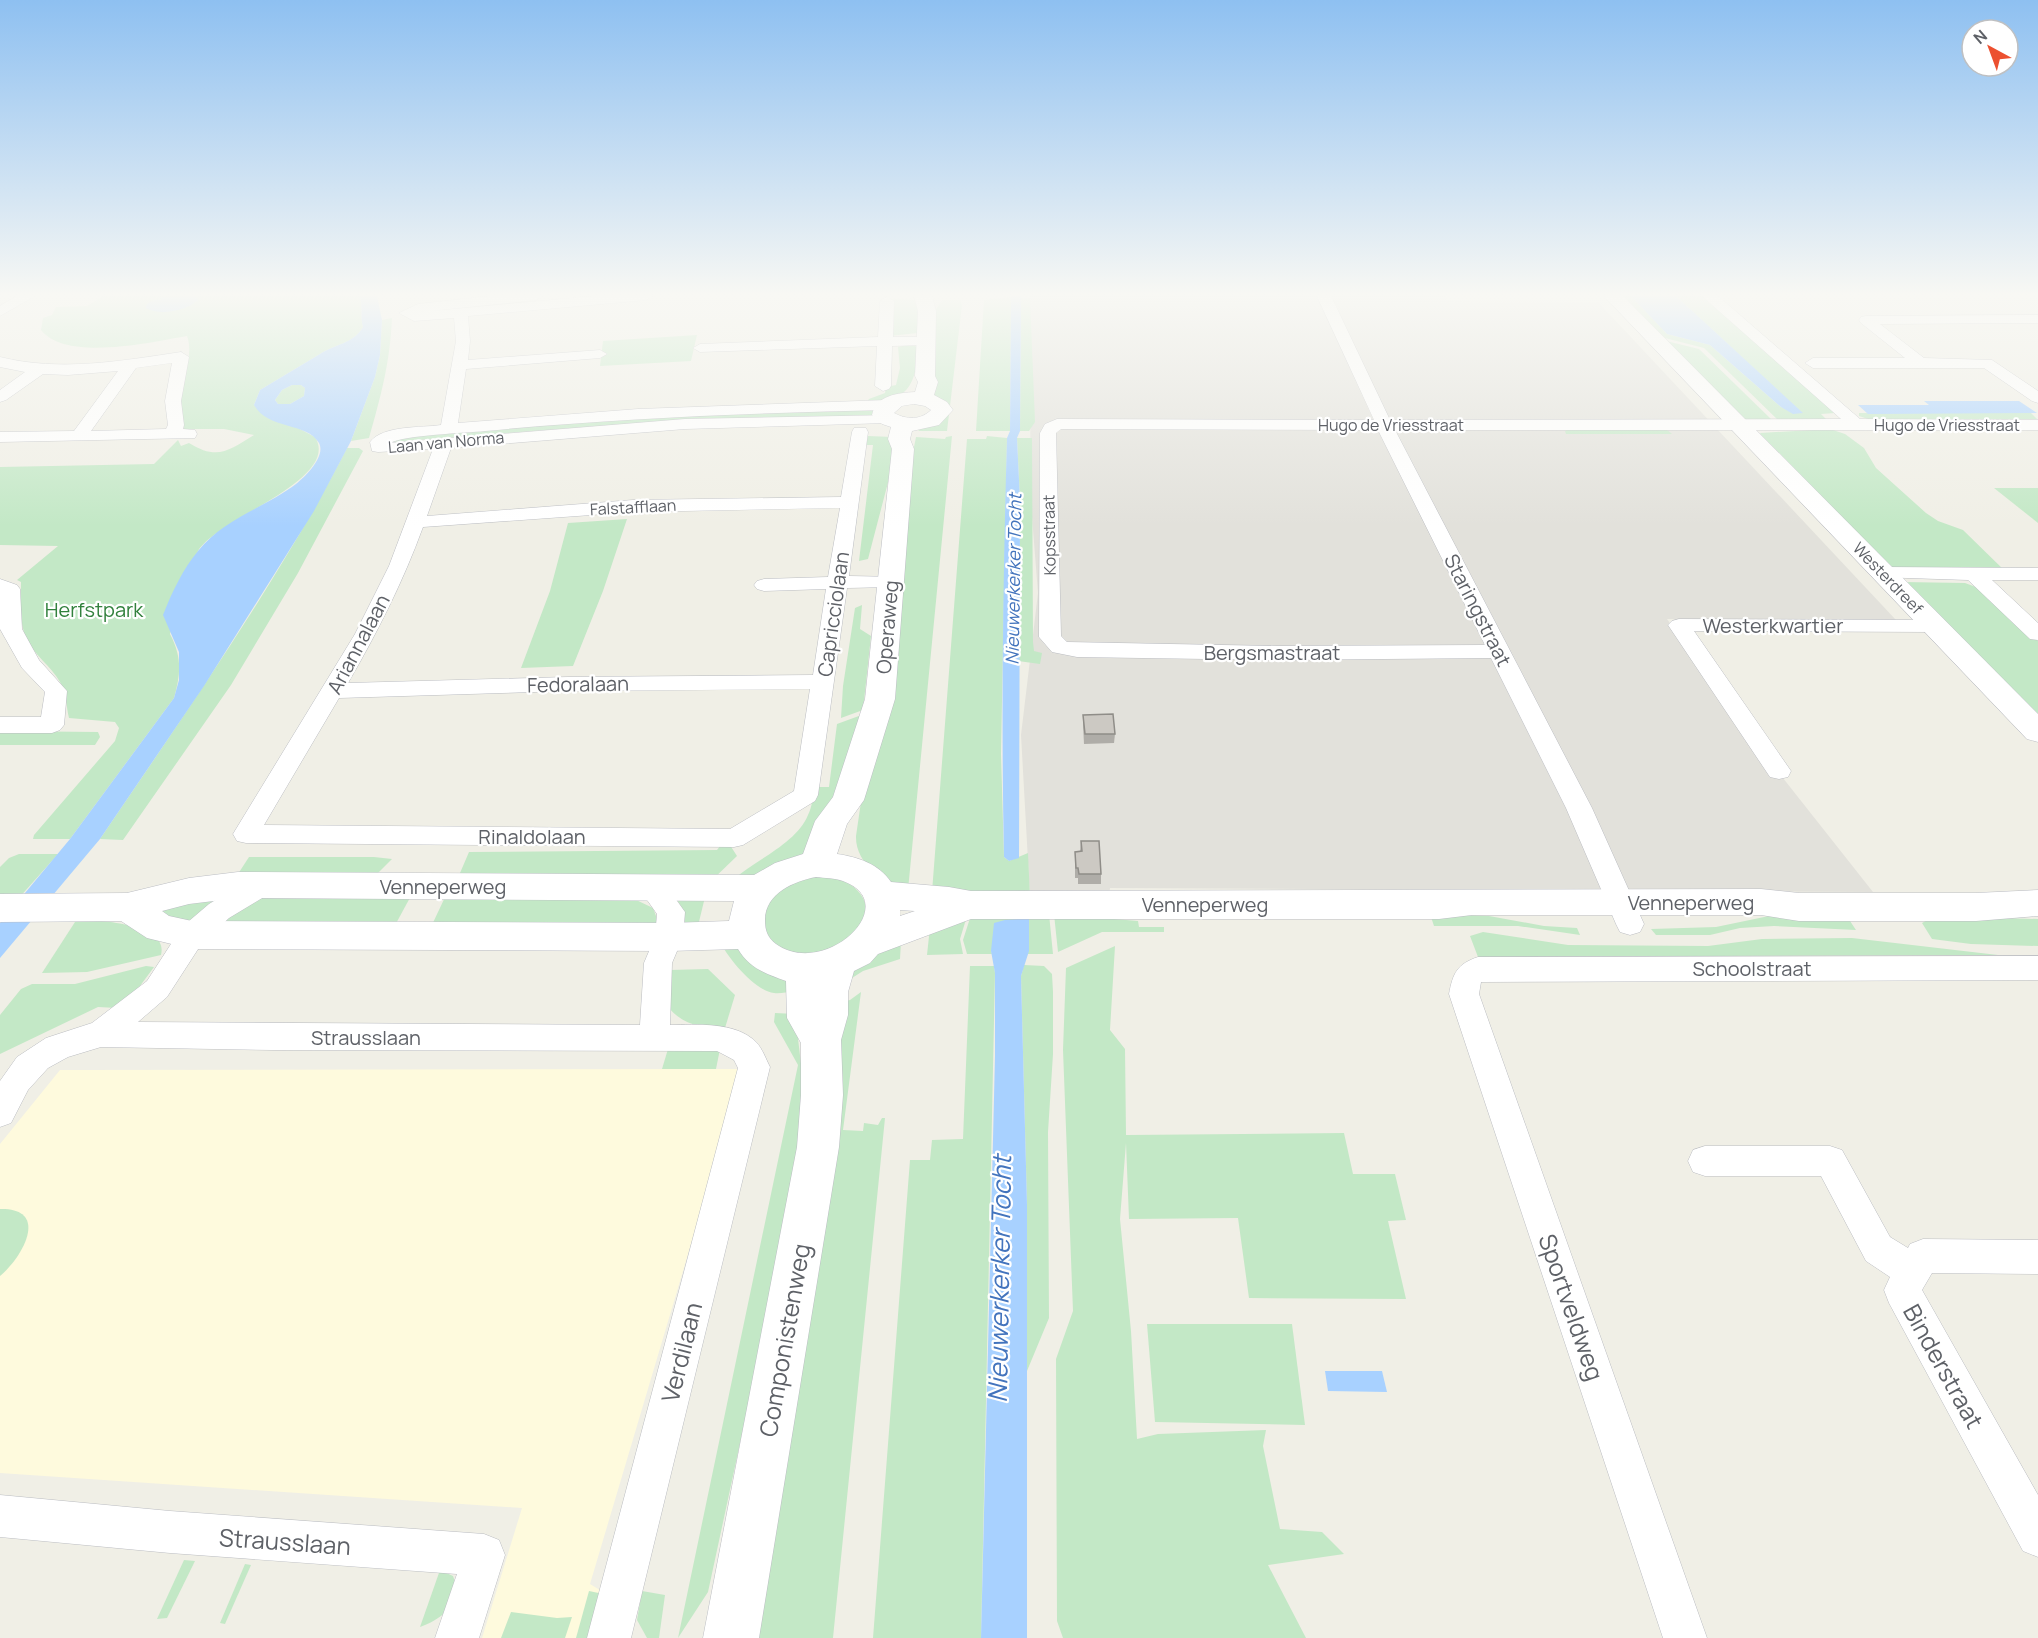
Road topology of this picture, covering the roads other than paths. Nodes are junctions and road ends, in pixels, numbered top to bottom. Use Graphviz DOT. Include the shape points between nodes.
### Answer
graph roads {
  1 [pos="35,372"];
  2 [pos="125,372"];
  3 [pos="178,372"];
  4 [pos="459,372"];
  5 [pos="890,372"];
  6 [pos="925,372"];
  7 [pos="1359,372"];
  8 [pos="1686,372"];
  9 [pos="1796,372"];
  10 [pos="2001,372"];
  11 [pos="0,397"];
  12 [pos="916,398"];
  13 [pos="2038,398"];
  14 [pos="897,418"];
  15 [pos="1856,424"];
  16 [pos="1384,425"];
  17 [pos="1737,425"];
  18 [pos="2038,425"];
  19 [pos="860,432"];
  20 [pos="1048,433"];
  21 [pos="79,435"];
  22 [pos="446,436"];
  23 [pos="0,437"];
  24 [pos="850,502"];
  25 [pos="416,522"];
  26 [pos="1884,573"];
  27 [pos="1974,574"];
  28 [pos="2038,574"];
  29 [pos="891,581"];
  30 [pos="837,584"];
  31 [pos="0,585"];
  32 [pos="764,585"];
  33 [pos="1935,626"];
  34 [pos="2038,634"];
  35 [pos="1050,637"];
  36 [pos="1499,651"];
  37 [pos="823,682"];
  38 [pos="333,691"];
  39 [pos="0,725"];
  40 [pos="2038,732"];
  41 [pos="1779,771"];
  42 [pos="806,795"];
  43 [pos="246,834"];
  44 [pos="828,865"];
  45 [pos="262,885"];
  46 [pos="652,887"];
  47 [pos="762,888"];
  48 [pos="881,895"];
  49 [pos="2038,903"];
  50 [pos="971,905"];
  51 [pos="1976,907"];
  52 [pos="0,908"];
  53 [pos="111,908"];
  54 [pos="1625,913"];
  55 [pos="2038,915"];
  56 [pos="192,935"];
  57 [pos="748,935"];
  58 [pos="669,937"];
  59 [pos="870,942"];
  60 [pos="821,966"];
  61 [pos="2038,968"];
  62 [pos="1467,975"];
  63 [pos="101,1034"];
  64 [pos="654,1036"];
  65 [pos="754,1067"];
  66 [pos="0,1113"];
  67 [pos="1705,1161"];
  68 [pos="2038,1257"];
  69 [pos="1912,1271"];
  70 [pos="0,1516"];
  71 [pos="2038,1536"];
  72 [pos="457,1638"];
  73 [pos="609,1638"];
  74 [pos="731,1638"];
  75 [pos="1685,1638"];
  1 -- 11 [label="street"];
  2 -- 21 [label="street"];
  3 -- 21 [label="street" via="172,407 180,434"];
  4 -- 22 [label="street, Ariannalaan"];
  5 -- 14 [label="street"];
  6 -- 12 [label="street" via="928,382"];
  7 -- 16 [label="street, Staringstraat"];
  8 -- 17 [label="street, Westerdreef"];
  9 -- 15 [label="street"];
  10 -- 13 [label="street"];
  12 -- 14 [label="street"];
  12 -- 14 [label="street" via="936,403 942,410 937,417"];
  14 -- 22 [label="street, Laan van Norma"];
  14 -- 29 [label="street, Operaweg"];
  15 -- 17 [label="street"];
  15 -- 18 [label="street, Hugo de Vriesstraat"];
  16 -- 17 [label="street, Hugo de Vriesstraat"];
  16 -- 20 [label="street, Hugo de Vriesstraat" via="1057,424"];
  16 -- 36 [label="street, Staringstraat"];
  17 -- 26 [label="street, Westerdreef"];
  19 -- 24 [label="street, Capricciolaan"];
  20 -- 35 [label="street, Kopsstraat"];
  21 -- 23 [label="street"];
  22 -- 25 [label="street, Ariannalaan"];
  24 -- 25 [label="street, Falstafflaan" via="633,506"];
  24 -- 30 [label="street, Capricciolaan"];
  25 -- 38 [label="street, Ariannalaan" via="366,634"];
  26 -- 27 [label="street"];
  26 -- 33 [label="street, Westerdreef"];
  27 -- 28 [label="street"];
  27 -- 34 [label="street"];
  29 -- 30 [label="street"];
  29 -- 44 [label="street, Operaweg" via="880,699 848,800 852,824"];
  30 -- 32 [label="street"];
  30 -- 37 [label="street, Capricciolaan"];
  31 -- 39 [label="street" via="10,589 11,629 30,663 56,691 52,724"];
  33 -- 40 [label="street, Westerdreef"];
  33 -- 41 [label="street, Westerkwartier" via="1679,625"];
  35 -- 36 [label="street, Bergsmastraat" via="1059,647 1077,650"];
  36 -- 54 [label="street, Staringstraat" via="1579,808"];
  37 -- 38 [label="street, Fedoralaan"];
  37 -- 42 [label="street, Capricciolaan"];
  38 -- 43 [label="street, Ariannalaan"];
  42 -- 43 [label="street, Rinaldolaan" via="734,838"];
  44 -- 47 [label="street" via="786,872"];
  44 -- 48 [label="street" via="866,876"];
  45 -- 46 [label="street, Venneperweg"];
  45 -- 53 [label="street, Venneperweg" via="189,891"];
  45 -- 56 [label="street" via="219,911"];
  46 -- 47 [label="street, Venneperweg"];
  46 -- 58 [label="street" via="671,912"];
  47 -- 57 [label="street" via="746,919"];
  48 -- 50 [label="street, Venneperweg"];
  48 -- 59 [label="street" via="881,924"];
  49 -- 51 [label="street, Venneperweg"];
  50 -- 54 [label="street, Venneperweg" via="1439,905 1565,924"];
  50 -- 59 [label="street, Venneperweg"];
  51 -- 54 [label="street, Venneperweg" via="1799,907 1716,922"];
  51 -- 55 [label="street, Venneperweg"];
  52 -- 53 [label="street, Venneperweg"];
  53 -- 56 [label="street" via="160,928"];
  56 -- 58 [label="street"];
  56 -- 63 [label="street" via="157,990"];
  57 -- 58 [label="street"];
  57 -- 60 [label="street" via="768,959 779,964"];
  58 -- 64 [label="street" via="658,963"];
  59 -- 60 [label="street" via="860,951"];
  60 -- 74 [label="street, Componistenweg" via="806,1018 821,1040 818,1147"];
  61 -- 62 [label="street, Schoolstraat" via="1478,969"];
  62 -- 75 [label="street, Sportveldweg" via="1464,994"];
  63 -- 64 [label="street, Strausslaan"];
  63 -- 66 [label="street, Strausslaan" via="41,1054 20,1076"];
  64 -- 65 [label="street, Strausslaan" via="721,1038 745,1052"];
  65 -- 73 [label="street, Verdilaan"];
  67 -- 69 [label="street" via="1830,1161 1878,1249"];
  68 -- 69 [label="street" via="1923,1256"];
  69 -- 71 [label="street, Binderstraat" via="1902,1290"];
  70 -- 72 [label="street, Strausslaan" via="484,1555"];
}
